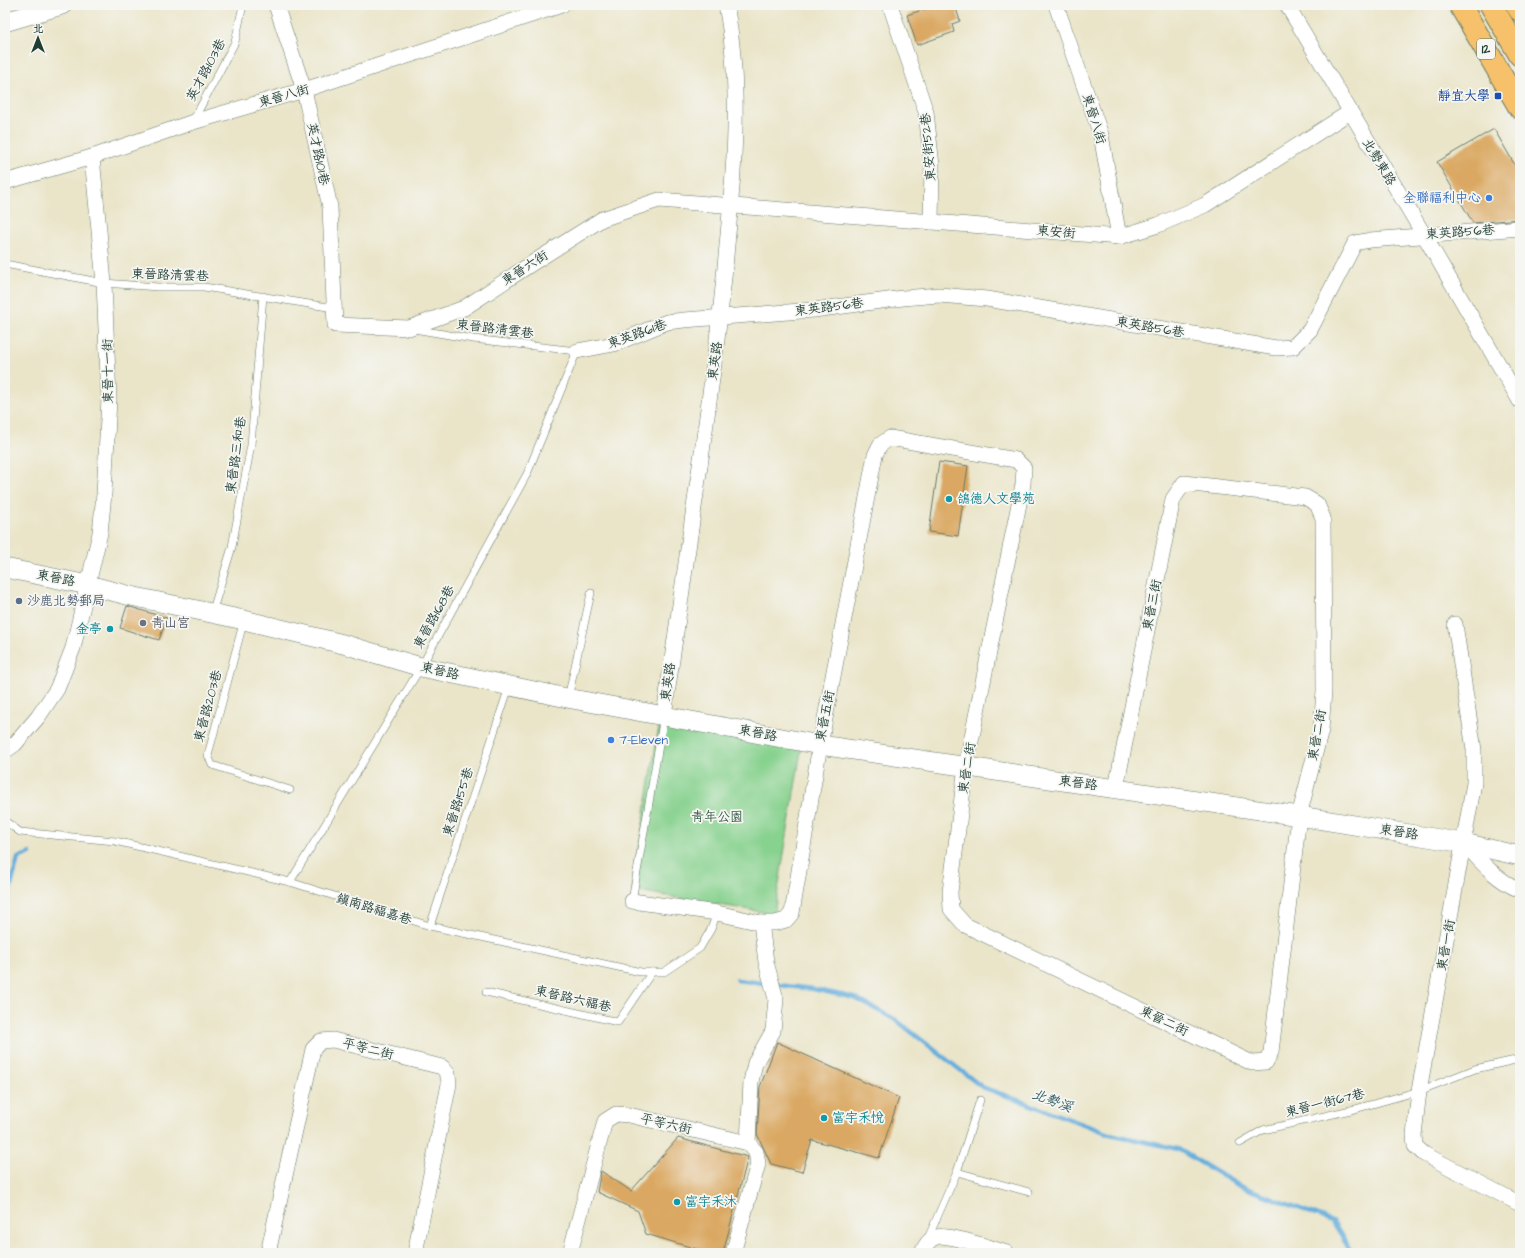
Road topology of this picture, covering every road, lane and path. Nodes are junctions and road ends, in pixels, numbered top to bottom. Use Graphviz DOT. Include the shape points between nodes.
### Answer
graph roads {
  1 [pos="62,5"];
  2 [pos="243,5"];
  3 [pos="276,5"];
  4 [pos="562,5"];
  5 [pos="726,5"];
  6 [pos="890,5"];
  7 [pos="1056,5"];
  8 [pos="1287,5"];
  9 [pos="1460,5"];
  10 [pos="1491,5"];
  11 [pos="1517,5"];
  12 [pos="1520,10"];
  13 [pos="5,22"];
  14 [pos="1520,55"];
  15 [pos="304,90"];
  16 [pos="1520,108"];
  17 [pos="1350,112"];
  18 [pos="193,122"];
  19 [pos="92,157"];
  20 [pos="5,182"];
  21 [pos="731,206"];
  22 [pos="931,222"];
  23 [pos="1520,228"];
  24 [pos="1424,235"];
  25 [pos="1119,237"];
  26 [pos="5,264"];
  27 [pos="104,283"];
  28 [pos="263,296"];
  29 [pos="334,308"];
  30 [pos="721,318"];
  31 [pos="409,328"];
  32 [pos="577,351"];
  33 [pos="1520,401"];
  34 [pos="965,450"];
  35 [pos="1243,489"];
  36 [pos="5,568"];
  37 [pos="88,585"];
  38 [pos="591,593"];
  39 [pos="212,613"];
  40 [pos="244,620"];
  41 [pos="1455,624"];
  42 [pos="421,667"];
  43 [pos="509,685"];
  44 [pos="568,698"];
  45 [pos="664,715"];
  46 [pos="820,745"];
  47 [pos="5,752"];
  48 [pos="966,766"];
  49 [pos="1116,788"];
  50 [pos="290,790"];
  51 [pos="1299,816"];
  52 [pos="6,823"];
  53 [pos="1464,843"];
  54 [pos="1520,856"];
  55 [pos="290,882"];
  56 [pos="1520,890"];
  57 [pos="632,901"];
  58 [pos="717,913"];
  59 [pos="761,923"];
  60 [pos="430,926"];
  61 [pos="652,972"];
  62 [pos="486,992"];
  63 [pos="1520,1059"];
  64 [pos="1419,1091"];
  65 [pos="980,1100"];
  66 [pos="748,1143"];
  67 [pos="1240,1143"];
  68 [pos="957,1172"];
  69 [pos="1028,1192"];
  70 [pos="1520,1204"];
  71 [pos="924,1249"];
  72 [pos="268,1253"];
  73 [pos="415,1253"];
  74 [pos="570,1253"];
  75 [pos="733,1253"];
  76 [pos="1007,1253"];
  1 -- 13 [label="street"];
  2 -- 18 [label="lane, 英才路103巷" via="236,42"];
  3 -- 15 [label="street, 英才路101巷"];
  4 -- 15 [label="street, 東晉八街"];
  5 -- 21 [label="street, 東英路" via="735,85"];
  6 -- 22 [label="street, 東安街52巷" via="926,112 932,166"];
  7 -- 25 [label="street, 東晉八街" via="1101,135"];
  8 -- 17 [label="street, 北勢東路"];
  9 -- 16 [label="main road, 12"];
  10 -- 14 [label="main road, 12"];
  11 -- 12 [label="main road"];
  15 -- 18 [label="street, 東晉八街"];
  15 -- 29 [label="street, 英才路101巷" via="330,207"];
  17 -- 24 [label="street, 北勢東路"];
  17 -- 25 [label="street, 東安街" via="1205,205 1158,225"];
  18 -- 19 [label="street, 東晉八街"];
  19 -- 20 [label="street, 東晉八街"];
  19 -- 27 [label="street, 東晉十一街"];
  21 -- 22 [label="street, 東安街"];
  21 -- 30 [label="street, 東英路"];
  21 -- 31 [label="street, 東晉六街" via="659,200 602,219 464,308"];
  22 -- 25 [label="street, 東安街"];
  23 -- 24 [label="street, 東英路56巷"];
  24 -- 30 [label="street, 東英路56巷" via="1355,243 1310,330 1293,347 1276,348 987,299 939,295"];
  24 -- 33 [label="street, 北勢東路"];
  26 -- 27 [label="lane, 東晉路清雲巷"];
  27 -- 28 [label="lane, 東晉路清雲巷" via="204,287"];
  27 -- 37 [label="street, 東晉十一街" via="109,399 104,494 100,533"];
  28 -- 29 [label="lane, 東晉路清雲巷"];
  28 -- 39 [label="lane, 東晉路三和巷" via="252,445 232,547"];
  29 -- 31 [label="street, 東晉六街" via="335,325"];
  30 -- 32 [label="street, 東英路61巷" via="667,322 614,344"];
  30 -- 45 [label="street, 東英路"];
  31 -- 32 [label="lane, 東晉路清雲巷" via="473,339"];
  32 -- 42 [label="lane, 東晉路168巷" via="527,474"];
  34 -- 46 [label="street, 東晉五街" via="890,438 880,445"];
  34 -- 48 [label="street, 東晉二街" via="1016,460 1024,468 1023,484"];
  35 -- 49 [label="street, 東晉三街" via="1184,483 1173,499"];
  35 -- 51 [label="street, 東晉二街" via="1305,497 1317,504 1323,518 1324,691 1321,730"];
  36 -- 37 [label="street, 東晉路"];
  37 -- 39 [label="street, 東晉路"];
  37 -- 47 [label="street" via="73,648 57,689 38,717"];
  38 -- 44 [label="lane"];
  39 -- 40 [label="street, 東晉路"];
  40 -- 42 [label="street, 東晉路" via="343,644"];
  40 -- 50 [label="lane, 東晉路203巷" via="208,755 212,765"];
  41 -- 53 [label="street, 東晉一街" via="1474,750 1474,783"];
  42 -- 43 [label="street, 東晉路"];
  42 -- 55 [label="lane, 東晉路168巷"];
  43 -- 44 [label="street, 東晉路"];
  43 -- 60 [label="lane, 東晉路155巷"];
  44 -- 45 [label="street, 東晉路"];
  45 -- 46 [label="street, 東晉路"];
  45 -- 57 [label="lane"];
  46 -- 48 [label="street, 東晉路"];
  46 -- 59 [label="street, 東晉五街" via="792,912 786,920"];
  48 -- 49 [label="street, 東晉路"];
  48 -- 51 [label="street, 東晉二街" via="950,892 951,909 965,925 1252,1063 1266,1062 1271,1052"];
  49 -- 51 [label="street, 東晉路"];
  51 -- 53 [label="street, 東晉路"];
  52 -- 55 [label="lane, 鎮南路福嘉巷" via="20,832 115,841"];
  53 -- 54 [label="street, 東晉路"];
  53 -- 56 [label="street" via="1485,868"];
  53 -- 64 [label="street, 東晉一街"];
  55 -- 60 [label="lane, 鎮南路福嘉巷"];
  57 -- 58 [label="street, 東晉五街"];
  58 -- 59 [label="street, 東晉五街"];
  58 -- 61 [label="lane, 鎮南路福嘉巷" via="700,948 664,972"];
  59 -- 66 [label="street" via="766,962 776,999 773,1031 755,1063 751,1082"];
  60 -- 61 [label="lane, 鎮南路福嘉巷" via="641,972"];
  61 -- 62 [label="lane, 東晉路六福巷" via="618,1022"];
  63 -- 64 [label="lane, 東晉一街67巷" via="1475,1069"];
  64 -- 67 [label="lane, 東晉一街67巷" via="1263,1130"];
  64 -- 70 [label="street, 東晉一街" via="1415,1146 1424,1154"];
  65 -- 68 [label="lane"];
  66 -- 74 [label="street, 平等六街" via="616,1114 605,1121"];
  66 -- 75 [label="street" via="756,1152 758,1164"];
  68 -- 69 [label="lane"];
  68 -- 71 [label="lane"];
  71 -- 76 [label="street" via="936,1237 950,1237"];
  72 -- 73 [label="street, 平等二街" via="313,1049 321,1041 333,1040 442,1067 448,1074 449,1084"];
}
